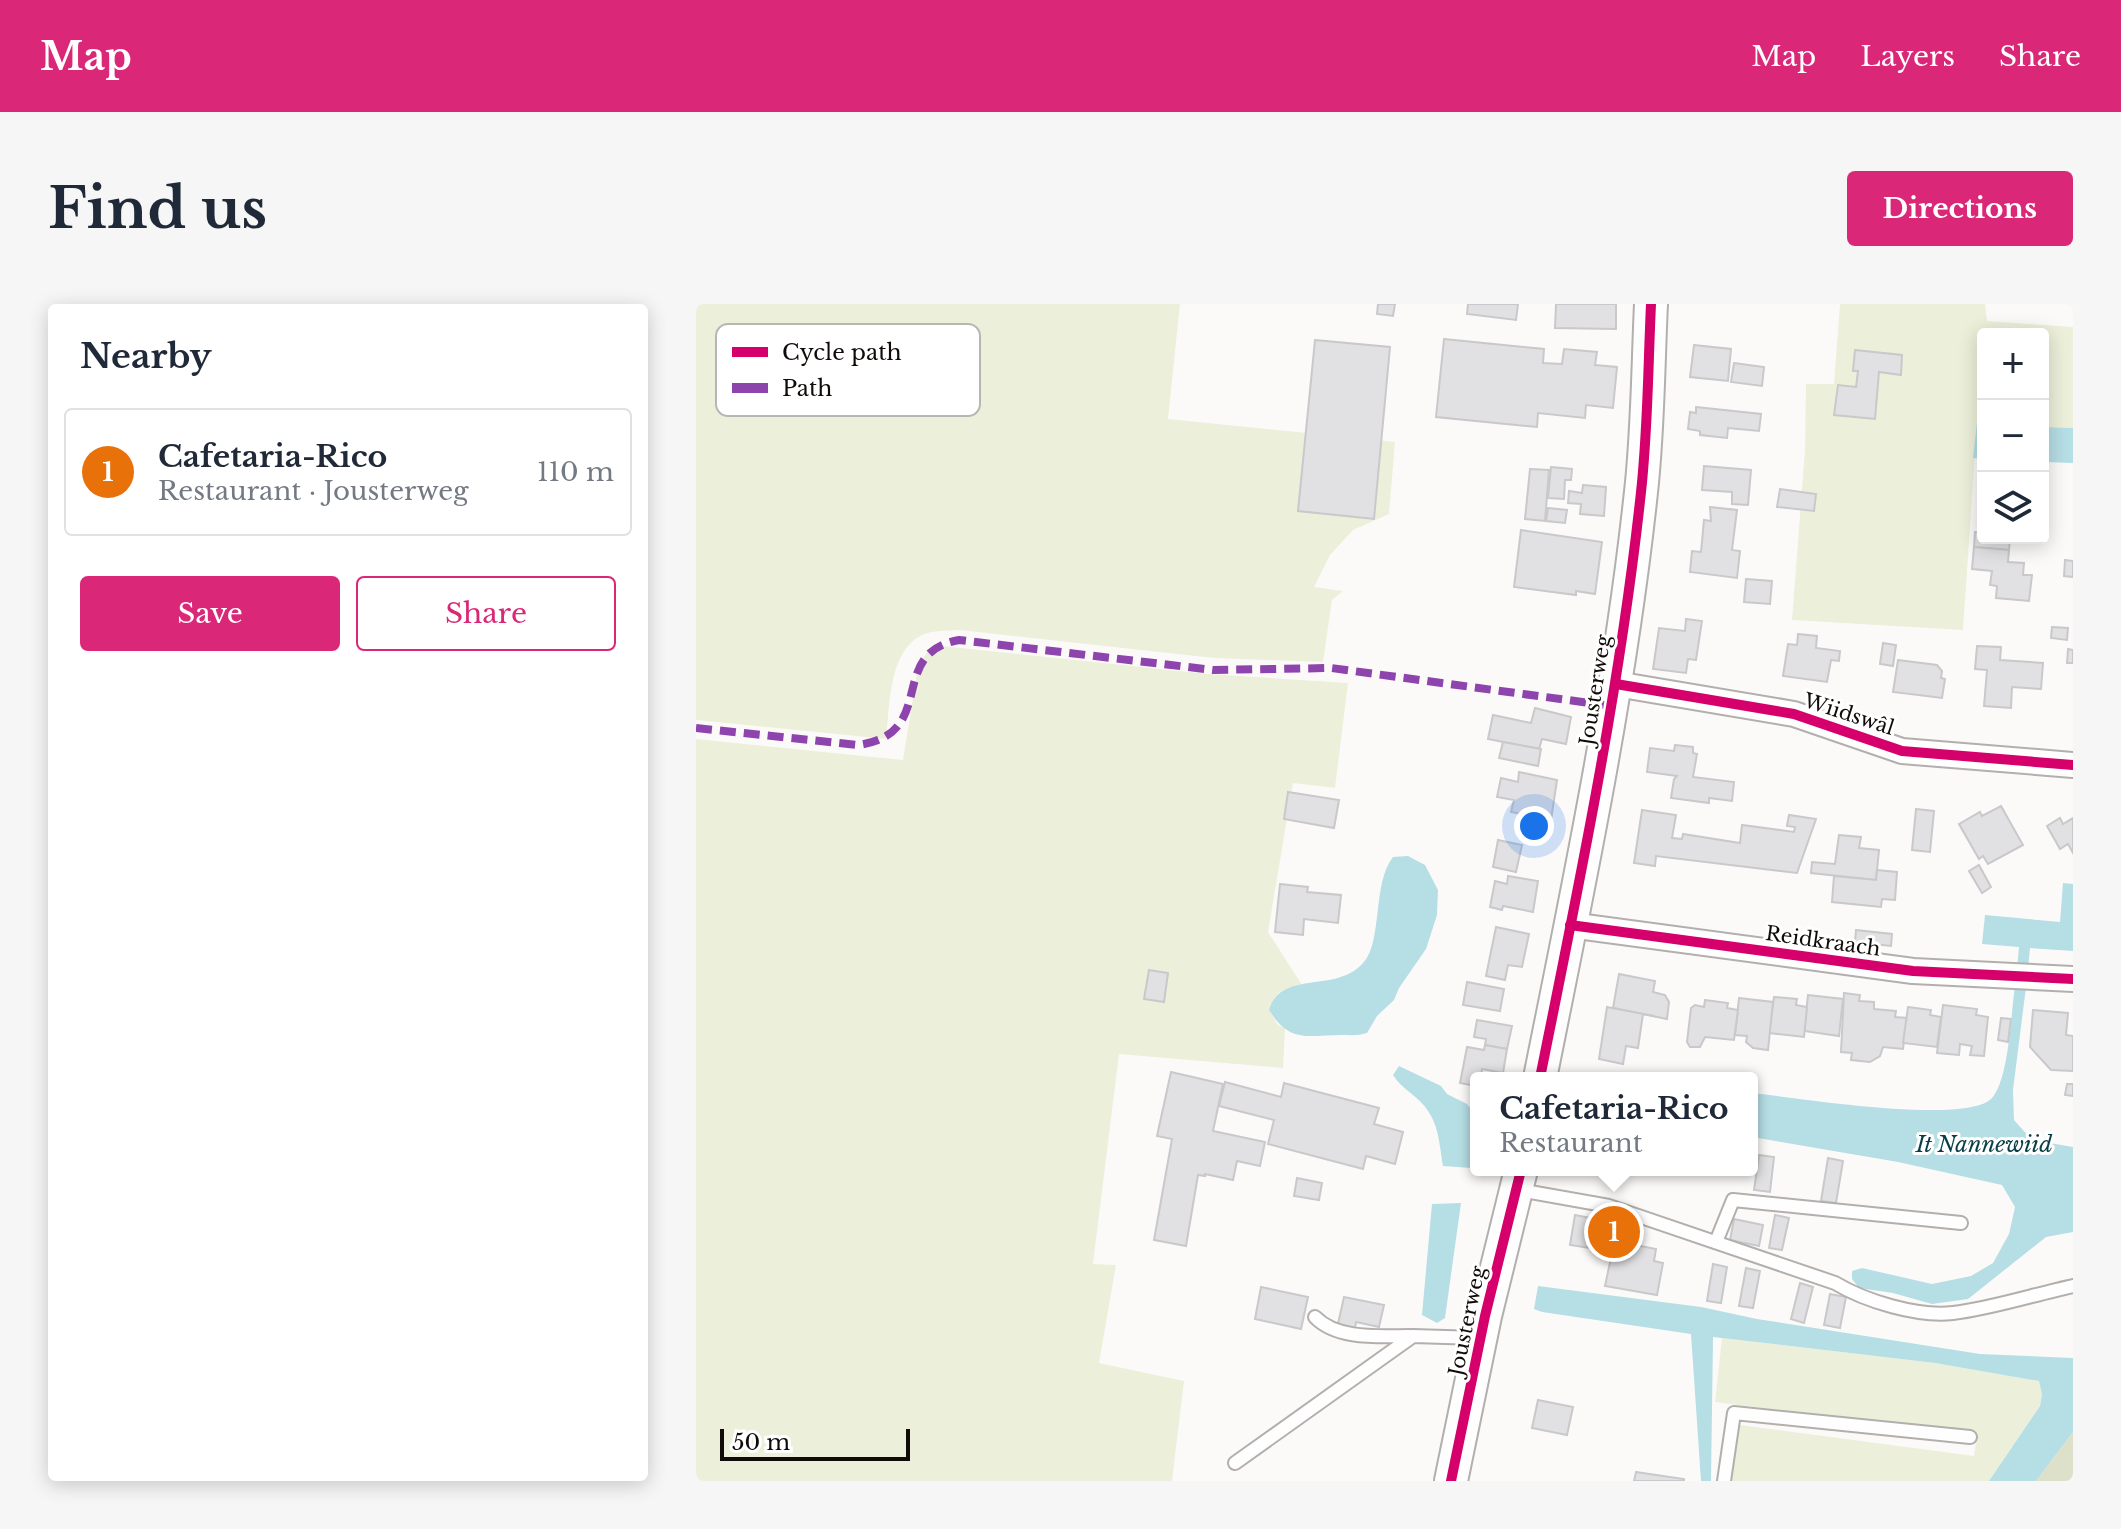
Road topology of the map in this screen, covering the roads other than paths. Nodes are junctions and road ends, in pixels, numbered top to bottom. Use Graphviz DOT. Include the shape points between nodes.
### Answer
graph roads {
  1 [pos="1651,304"];
  2 [pos="1616,684"];
  3 [pos="2073,765"];
  4 [pos="1570,925"];
  5 [pos="2073,979"];
  6 [pos="1541,1072"];
  7 [pos="1519,1180"];
  8 [pos="1961,1223"];
  9 [pos="1716,1242"];
  10 [pos="2073,1286"];
  11 [pos="1315,1317"];
  12 [pos="1413,1336"];
  13 [pos="1481,1338"];
  14 [pos="1970,1437"];
  15 [pos="1235,1463"];
  16 [pos="1451,1481"];
  17 [pos="1724,1481"];
  1 -- 2 [label="street, Jousterweg" via="1641,494"];
  2 -- 3 [label="street, Wiidswâl" via="1794,714 1902,751"];
  2 -- 4 [label="street, Jousterweg"];
  4 -- 5 [label="street, Reidkraach" via="1913,971"];
  4 -- 6 [label="street, Jousterweg"];
  7 -- 9 [label="lane"];
  7 -- 13 [label="street, Jousterweg"];
  8 -- 9 [label="lane" via="1733,1200"];
  9 -- 10 [label="lane" via="1835,1283 1857,1296 1909,1310 1951,1314"];
  11 -- 12 [label="lane" via="1324,1327 1349,1333"];
  12 -- 13 [label="lane"];
  12 -- 15 [label="lane"];
  13 -- 16 [label="street, Jousterweg"];
  14 -- 17 [label="lane" via="1734,1413"];
}
